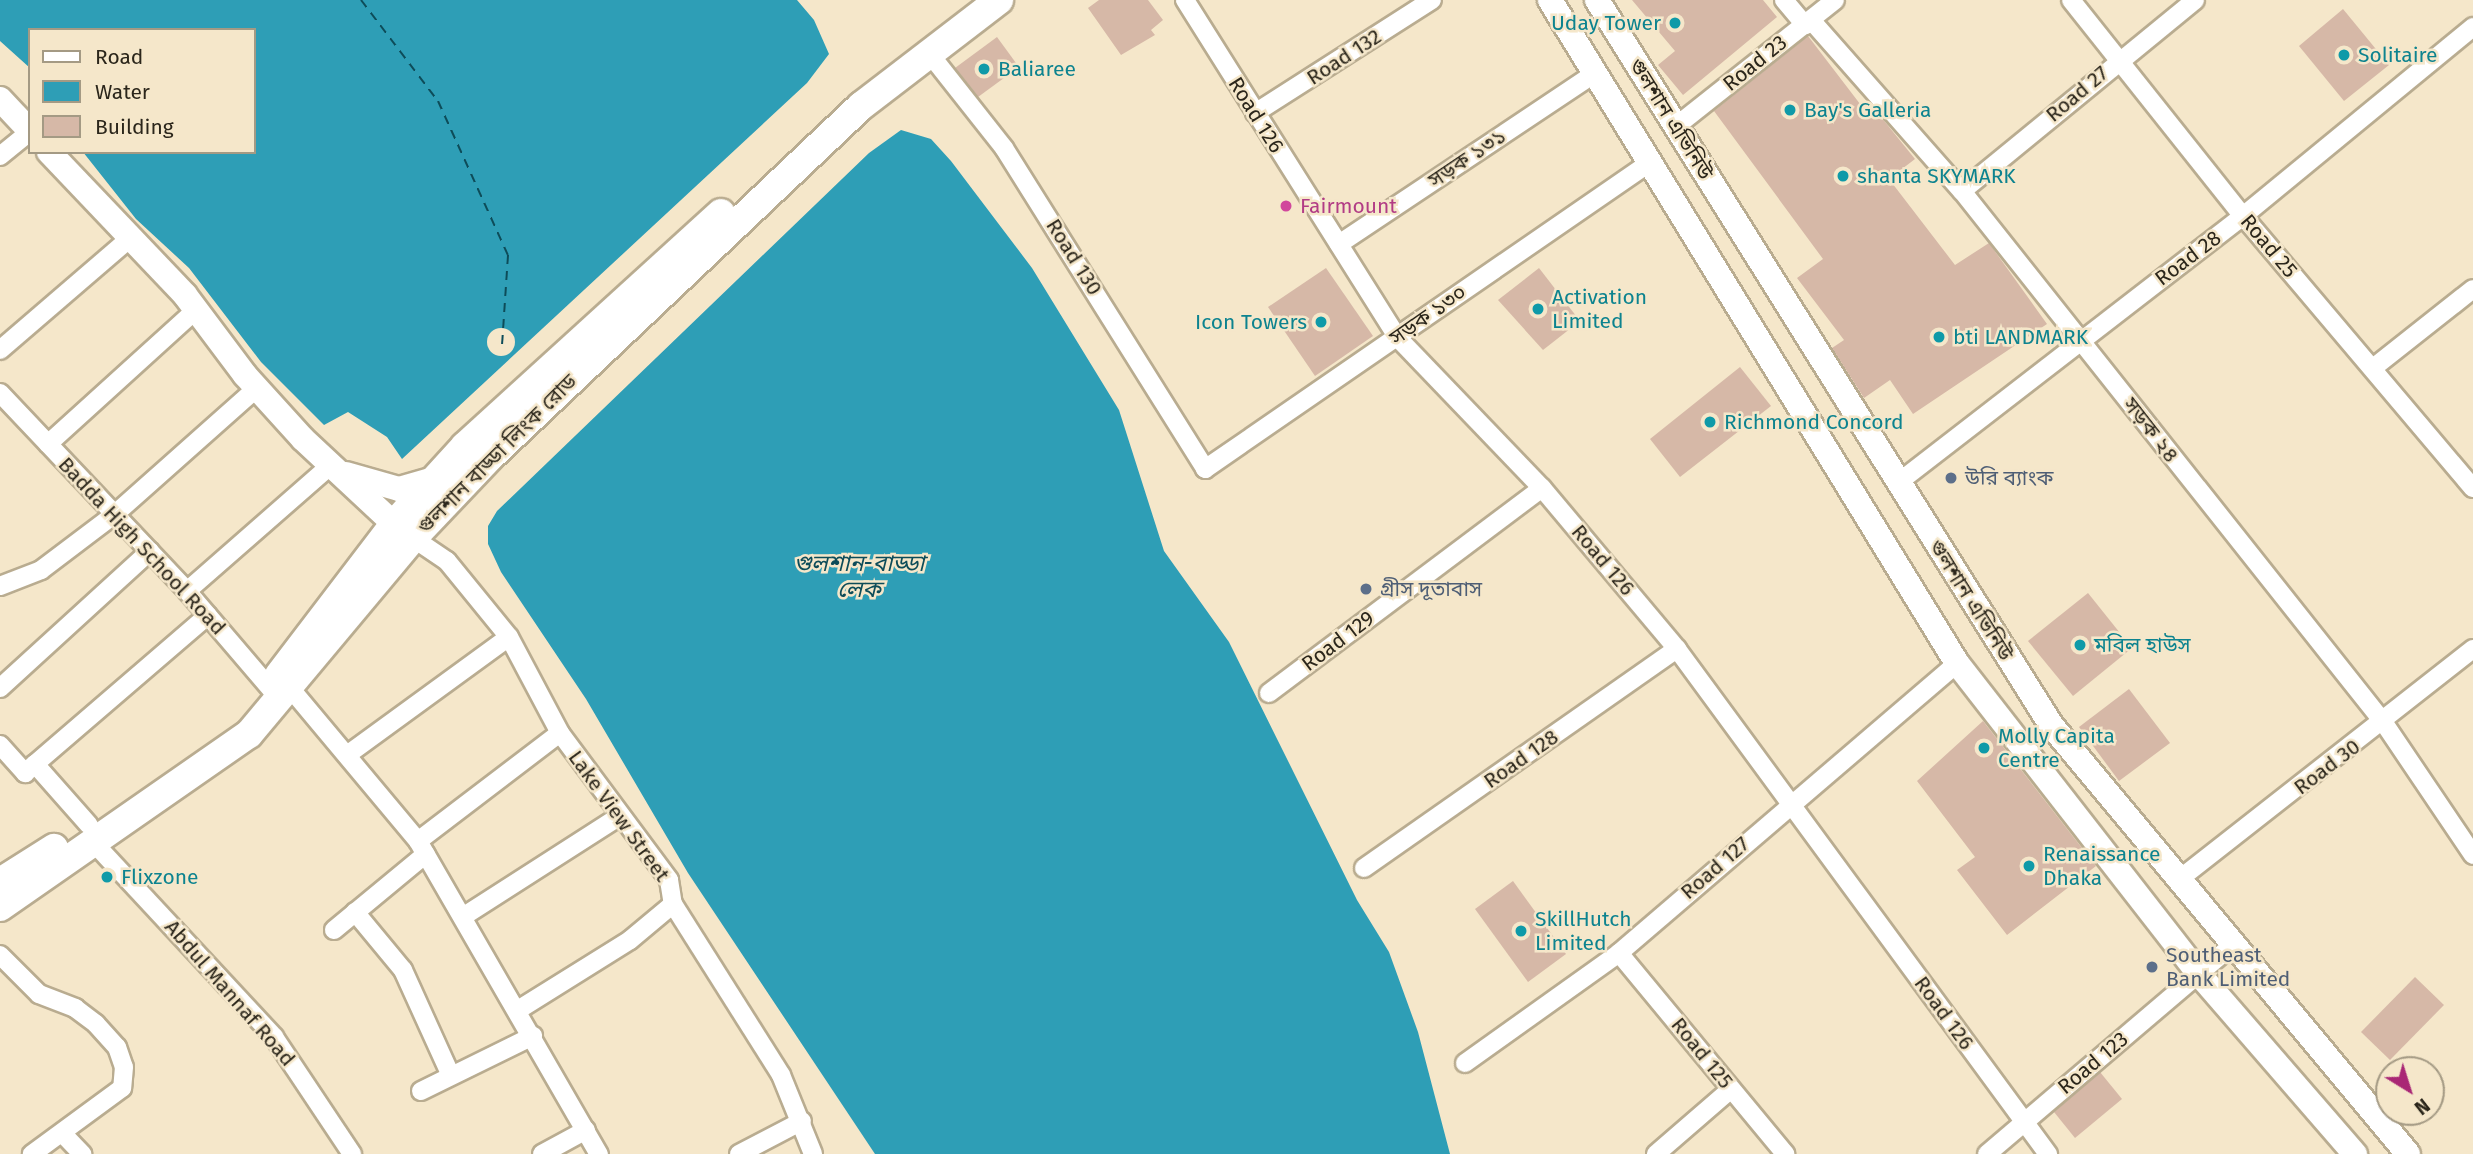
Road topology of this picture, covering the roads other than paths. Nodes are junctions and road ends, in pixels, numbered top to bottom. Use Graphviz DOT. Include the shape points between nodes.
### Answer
graph roads {
  1 [pos="967,0"];
  2 [pos="999,0"];
  3 [pos="1432,0"];
  4 [pos="1550,0"];
  5 [pos="1597,0"];
  6 [pos="1784,0"];
  7 [pos="1835,0"];
  8 [pos="2071,0"];
  9 [pos="2195,0"];
  10 [pos="1187,1"];
  11 [pos="1808,22"];
  12 [pos="2473,27"];
  13 [pos="929,53"];
  14 [pos="2119,58"];
  15 [pos="1595,73"];
  16 [pos="0,99"];
  17 [pos="1255,114"];
  18 [pos="1675,128"];
  19 [pos="28,130"];
  20 [pos="28,134"];
  21 [pos="51,154"];
  22 [pos="0,156"];
  23 [pos="1652,161"];
  24 [pos="1962,191"];
  25 [pos="2243,216"];
  26 [pos="128,240"];
  27 [pos="1339,244"];
  28 [pos="2473,289"];
  29 [pos="196,310"];
  30 [pos="1397,337"];
  31 [pos="2080,341"];
  32 [pos="0,350"];
  33 [pos="2374,369"];
  34 [pos="257,388"];
  35 [pos="0,393"];
  36 [pos="48,444"];
  37 [pos="335,467"];
  38 [pos="1205,469"];
  39 [pos="435,479"];
  40 [pos="1899,482"];
  41 [pos="1542,488"];
  42 [pos="2473,488"];
  43 [pos="115,514"];
  44 [pos="403,531"];
  45 [pos="150,551"];
  46 [pos="0,586"];
  47 [pos="187,591"];
  48 [pos="208,615"];
  49 [pos="509,637"];
  50 [pos="1677,649"];
  51 [pos="2473,649"];
  52 [pos="1958,663"];
  53 [pos="0,688"];
  54 [pos="281,693"];
  55 [pos="1269,693"];
  56 [pos="2384,723"];
  57 [pos="560,733"];
  58 [pos="0,745"];
  59 [pos="347,755"];
  60 [pos="34,764"];
  61 [pos="1792,801"];
  62 [pos="620,816"];
  63 [pos="92,834"];
  64 [pos="422,847"];
  65 [pos="2473,855"];
  66 [pos="1364,868"];
  67 [pos="2177,881"];
  68 [pos="0,882"];
  69 [pos="673,904"];
  70 [pos="0,907"];
  71 [pos="355,912"];
  72 [pos="464,916"];
  73 [pos="334,930"];
  74 [pos="2231,946"];
  75 [pos="1619,953"];
  76 [pos="0,956"];
  77 [pos="2198,973"];
  78 [pos="518,1010"];
  79 [pos="533,1036"];
  80 [pos="1465,1063"];
  81 [pos="452,1076"];
  82 [pos="1731,1088"];
  83 [pos="422,1091"];
  84 [pos="802,1121"];
  85 [pos="2023,1123"];
  86 [pos="586,1130"];
  87 [pos="63,1134"];
  88 [pos="32,1154"];
  89 [pos="82,1154"];
  90 [pos="352,1154"];
  91 [pos="542,1154"];
  92 [pos="599,1154"];
  93 [pos="739,1154"];
  94 [pos="813,1154"];
  95 [pos="1656,1154"];
  96 [pos="1784,1154"];
  97 [pos="1987,1154"];
  98 [pos="2048,1154"];
  99 [pos="2355,1154"];
  100 [pos="2408,1154"];
  1 -- 39 [label="main road, গুলশান বাড্ডা লিংক রোড" via="850,94"];
  2 -- 13 [label="main road, গুলশান বাড্ডা লিংক রোড"];
  3 -- 17 [label="street, Road 132"];
  4 -- 15 [label="main road, গুলশান এভিনিউ"];
  5 -- 18 [label="main road, গুলশান এভিনিউ"];
  6 -- 11 [label="street, সড়ক ২৪"];
  7 -- 11 [label="street, Road 23"];
  8 -- 14 [label="street, Road 25"];
  9 -- 14 [label="street, Road 27"];
  10 -- 17 [label="street, Road 126"];
  11 -- 18 [label="street, Road 23"];
  11 -- 24 [label="street, সড়ক ২৪"];
  12 -- 25 [label="street, Road 28"];
  13 -- 38 [label="street, Road 130" via="1004,148"];
  13 -- 44 [label="main road, গুলশান বাড্ডা লিংক রোড" via="860,106 500,448"];
  14 -- 24 [label="street, Road 27"];
  14 -- 25 [label="street, Road 25"];
  15 -- 23 [label="main road, গুলশান এভিনিউ"];
  15 -- 27 [label="street, সড়ক ১৩১"];
  16 -- 19 [label="main road"];
  17 -- 27 [label="street, Road 126"];
  18 -- 40 [label="main road, গুলশান এভিনিউ"];
  20 -- 22 [label="street"];
  21 -- 26 [label="main road"];
  23 -- 30 [label="street, সড়ক ১৩০"];
  23 -- 52 [label="main road, গুলশান এভিনিউ"];
  24 -- 31 [label="street, সড়ক ২৪"];
  25 -- 31 [label="street, Road 28"];
  25 -- 33 [label="street, Road 25"];
  26 -- 29 [label="main road"];
  26 -- 32 [label="street"];
  27 -- 30 [label="street, Road 126"];
  28 -- 33 [label="street"];
  29 -- 34 [label="main road"];
  29 -- 36 [label="street"];
  30 -- 38 [label="street, সড়ক ১৩০"];
  30 -- 41 [label="street, Road 126"];
  31 -- 40 [label="street, Road 28"];
  31 -- 56 [label="street, সড়ক ২৪"];
  33 -- 42 [label="street, Road 25"];
  34 -- 37 [label="main road"];
  34 -- 43 [label="street"];
  35 -- 36 [label="street, Badda High School Road"];
  36 -- 43 [label="street, Badda High School Road"];
  37 -- 39 [label="main road" via="369,485 399,489"];
  37 -- 44 [label="main road"];
  37 -- 47 [label="street"];
  39 -- 44 [label="main road, গুলশান বাড্ডা লিংক রোড"];
  40 -- 67 [label="main road, গুলশান এভিনিউ" via="2051,725"];
  41 -- 50 [label="street, Road 126"];
  41 -- 55 [label="street, Road 129"];
  43 -- 45 [label="street, Badda High School Road"];
  43 -- 46 [label="street" via="41,570"];
  44 -- 49 [label="street, Lake View Street" via="447,561"];
  44 -- 54 [label="main road, গুলশান বাড্ডা লিংক রোড"];
  45 -- 47 [label="street, Badda High School Road"];
  45 -- 53 [label="street"];
  47 -- 48 [label="street, Badda High School Road"];
  48 -- 54 [label="street, Badda High School Road"];
  48 -- 60 [label="street"];
  49 -- 57 [label="street, Lake View Street"];
  49 -- 59 [label="street"];
  50 -- 61 [label="street, Road 126"];
  50 -- 66 [label="street, Road 128"];
  51 -- 56 [label="street, Road 30"];
  52 -- 61 [label="street, Road 127"];
  52 -- 77 [label="main road, গুলশান এভিনিউ"];
  54 -- 59 [label="street, Badda High School Road"];
  54 -- 63 [label="main road, গুলশান বাড্ডা লিংক রোড"];
  56 -- 65 [label="street, সড়ক ২৪"];
  56 -- 67 [label="street, Road 30"];
  57 -- 62 [label="street, Lake View Street"];
  57 -- 64 [label="street"];
  58 -- 60 [label="street" via="25,773"];
  59 -- 64 [label="street, Badda High School Road"];
  60 -- 63 [label="street, Abdul Mannaf Road"];
  61 -- 75 [label="street, Road 127"];
  61 -- 85 [label="street, Road 126"];
  62 -- 69 [label="street, Lake View Street" via="669,880"];
  62 -- 72 [label="street"];
  63 -- 68 [label="main road, গুলশান বাড্ডা লিংক রোড"];
  63 -- 70 [label="main road, গুলশান বাড্ডা লিংক রোড"];
  63 -- 90 [label="street, Abdul Mannaf Road" via="274,1037"];
  64 -- 71 [label="street"];
  64 -- 72 [label="street, Badda High School Road"];
  67 -- 74 [label="main road, গুলশান এভিনিউ"];
  69 -- 78 [label="street" via="630,940"];
  69 -- 84 [label="street, Lake View Street" via="781,1075"];
  71 -- 73 [label="street"];
  71 -- 81 [label="street" via="403,970"];
  72 -- 78 [label="street, Badda High School Road"];
  74 -- 77 [label="street, Road 123"];
  74 -- 100 [label="main road, গুলশান এভিনিউ"];
  75 -- 80 [label="street, Road 127"];
  75 -- 82 [label="street, Road 125"];
  76 -- 87 [label="street" via="39,994 75,1008 117,1047 124,1067 122,1088"];
  77 -- 85 [label="street, Road 123"];
  77 -- 99 [label="main road, গুলশান এভিনিউ"];
  78 -- 79 [label="street, Badda High School Road"];
  79 -- 81 [label="street"];
  79 -- 86 [label="street, Badda High School Road"];
  81 -- 83 [label="street"];
  82 -- 95 [label="street"];
  82 -- 96 [label="street, Road 125"];
  84 -- 93 [label="street"];
  84 -- 94 [label="street, Lake View Street"];
  85 -- 97 [label="street, Road 123"];
  85 -- 98 [label="street, Road 126"];
  86 -- 91 [label="street"];
  86 -- 92 [label="street, Badda High School Road"];
  87 -- 88 [label="street"];
  87 -- 89 [label="street"];
}
